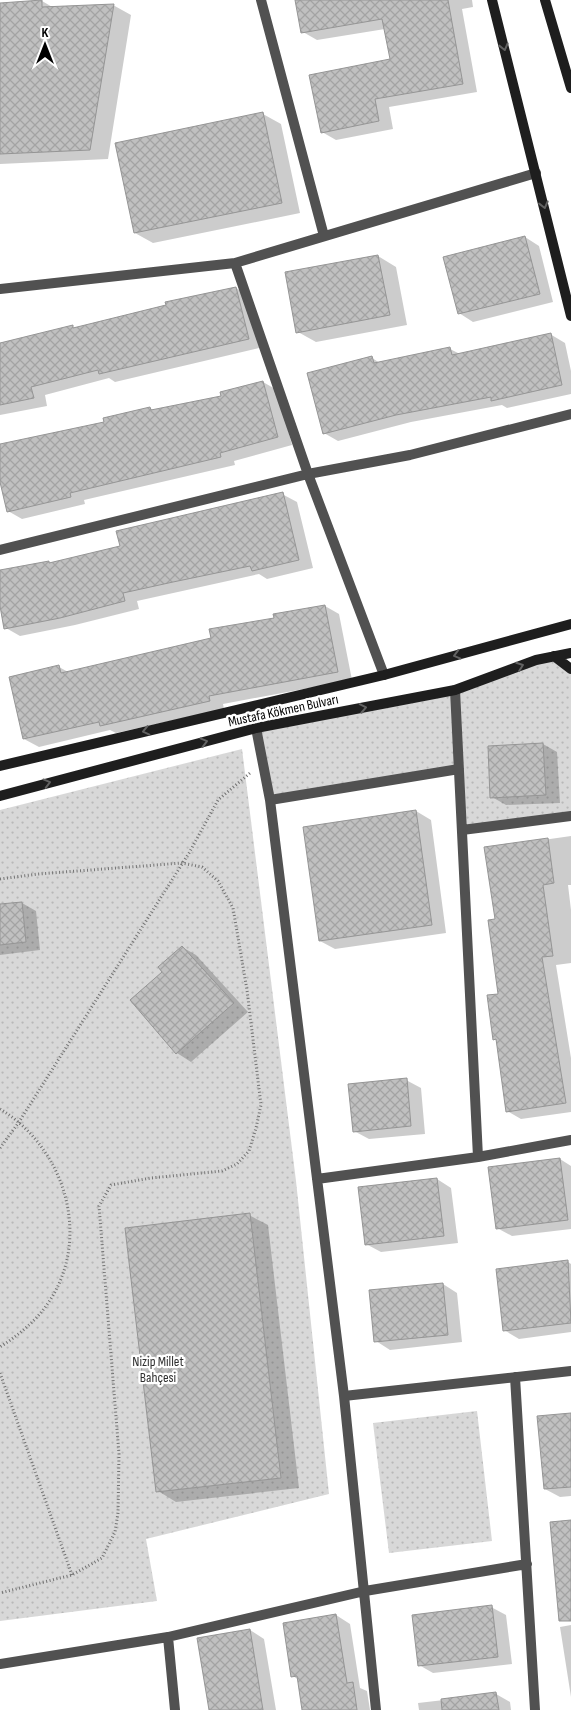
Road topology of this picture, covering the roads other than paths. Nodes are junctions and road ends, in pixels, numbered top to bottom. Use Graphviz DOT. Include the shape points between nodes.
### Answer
graph roads {
  1 [pos="261,0"];
  2 [pos="492,0"];
  3 [pos="545,0"];
  4 [pos="571,85"];
  5 [pos="536,173"];
  6 [pos="324,236"];
  7 [pos="235,264"];
  8 [pos="0,289"];
  9 [pos="571,316"];
  10 [pos="571,414"];
  11 [pos="308,474"];
  12 [pos="0,550"];
  13 [pos="571,624"];
  14 [pos="571,653"];
  15 [pos="554,656"];
  16 [pos="571,668"];
  17 [pos="384,675"];
  18 [pos="455,690"];
  19 [pos="256,728"];
  20 [pos="0,766"];
  21 [pos="459,768"];
  22 [pos="0,796"];
  23 [pos="270,800"];
  24 [pos="571,816"];
  25 [pos="462,830"];
  26 [pos="571,1140"];
  27 [pos="478,1157"];
  28 [pos="317,1179"];
  29 [pos="571,1371"];
  30 [pos="515,1377"];
  31 [pos="344,1396"];
  32 [pos="527,1564"];
  33 [pos="365,1591"];
  34 [pos="168,1637"];
  35 [pos="0,1664"];
  36 [pos="175,1710"];
  37 [pos="376,1710"];
  38 [pos="535,1710"];
  1 -- 6 [label="street"];
  2 -- 5 [label="main road, one-way"];
  3 -- 4 [label="main road"];
  5 -- 6 [label="street"];
  5 -- 9 [label="main road, one-way"];
  6 -- 7 [label="street"];
  7 -- 8 [label="street"];
  7 -- 11 [label="street"];
  10 -- 11 [label="street" via="410,455"];
  11 -- 12 [label="street"];
  11 -- 17 [label="street"];
  13 -- 17 [label="main road, Mustafa Kökmen Bulvarı, one-way"];
  14 -- 15 [label="main road, Mustafa Kökmen Bulvarı"];
  15 -- 16 [label="main road"];
  18 -- 15 [label="main road, Mustafa Kökmen Bulvarı, one-way"];
  17 -- 20 [label="main road, Mustafa Kökmen Bulvarı, one-way"];
  19 -- 18 [label="main road, Mustafa Kökmen Bulvarı, one-way"];
  18 -- 21 [label="street"];
  22 -- 19 [label="main road, Mustafa Kökmen Bulvarı, one-way"];
  19 -- 23 [label="street"];
  21 -- 23 [label="street"];
  21 -- 25 [label="street"];
  23 -- 28 [label="street"];
  24 -- 25 [label="street"];
  25 -- 27 [label="street"];
  26 -- 27 [label="street"];
  27 -- 28 [label="street"];
  28 -- 31 [label="street"];
  29 -- 30 [label="street"];
  30 -- 31 [label="street"];
  30 -- 32 [label="street"];
  31 -- 33 [label="street"];
  32 -- 33 [label="street"];
  32 -- 38 [label="street"];
  33 -- 34 [label="street"];
  33 -- 37 [label="street"];
  34 -- 35 [label="street"];
  34 -- 36 [label="street"];
}
